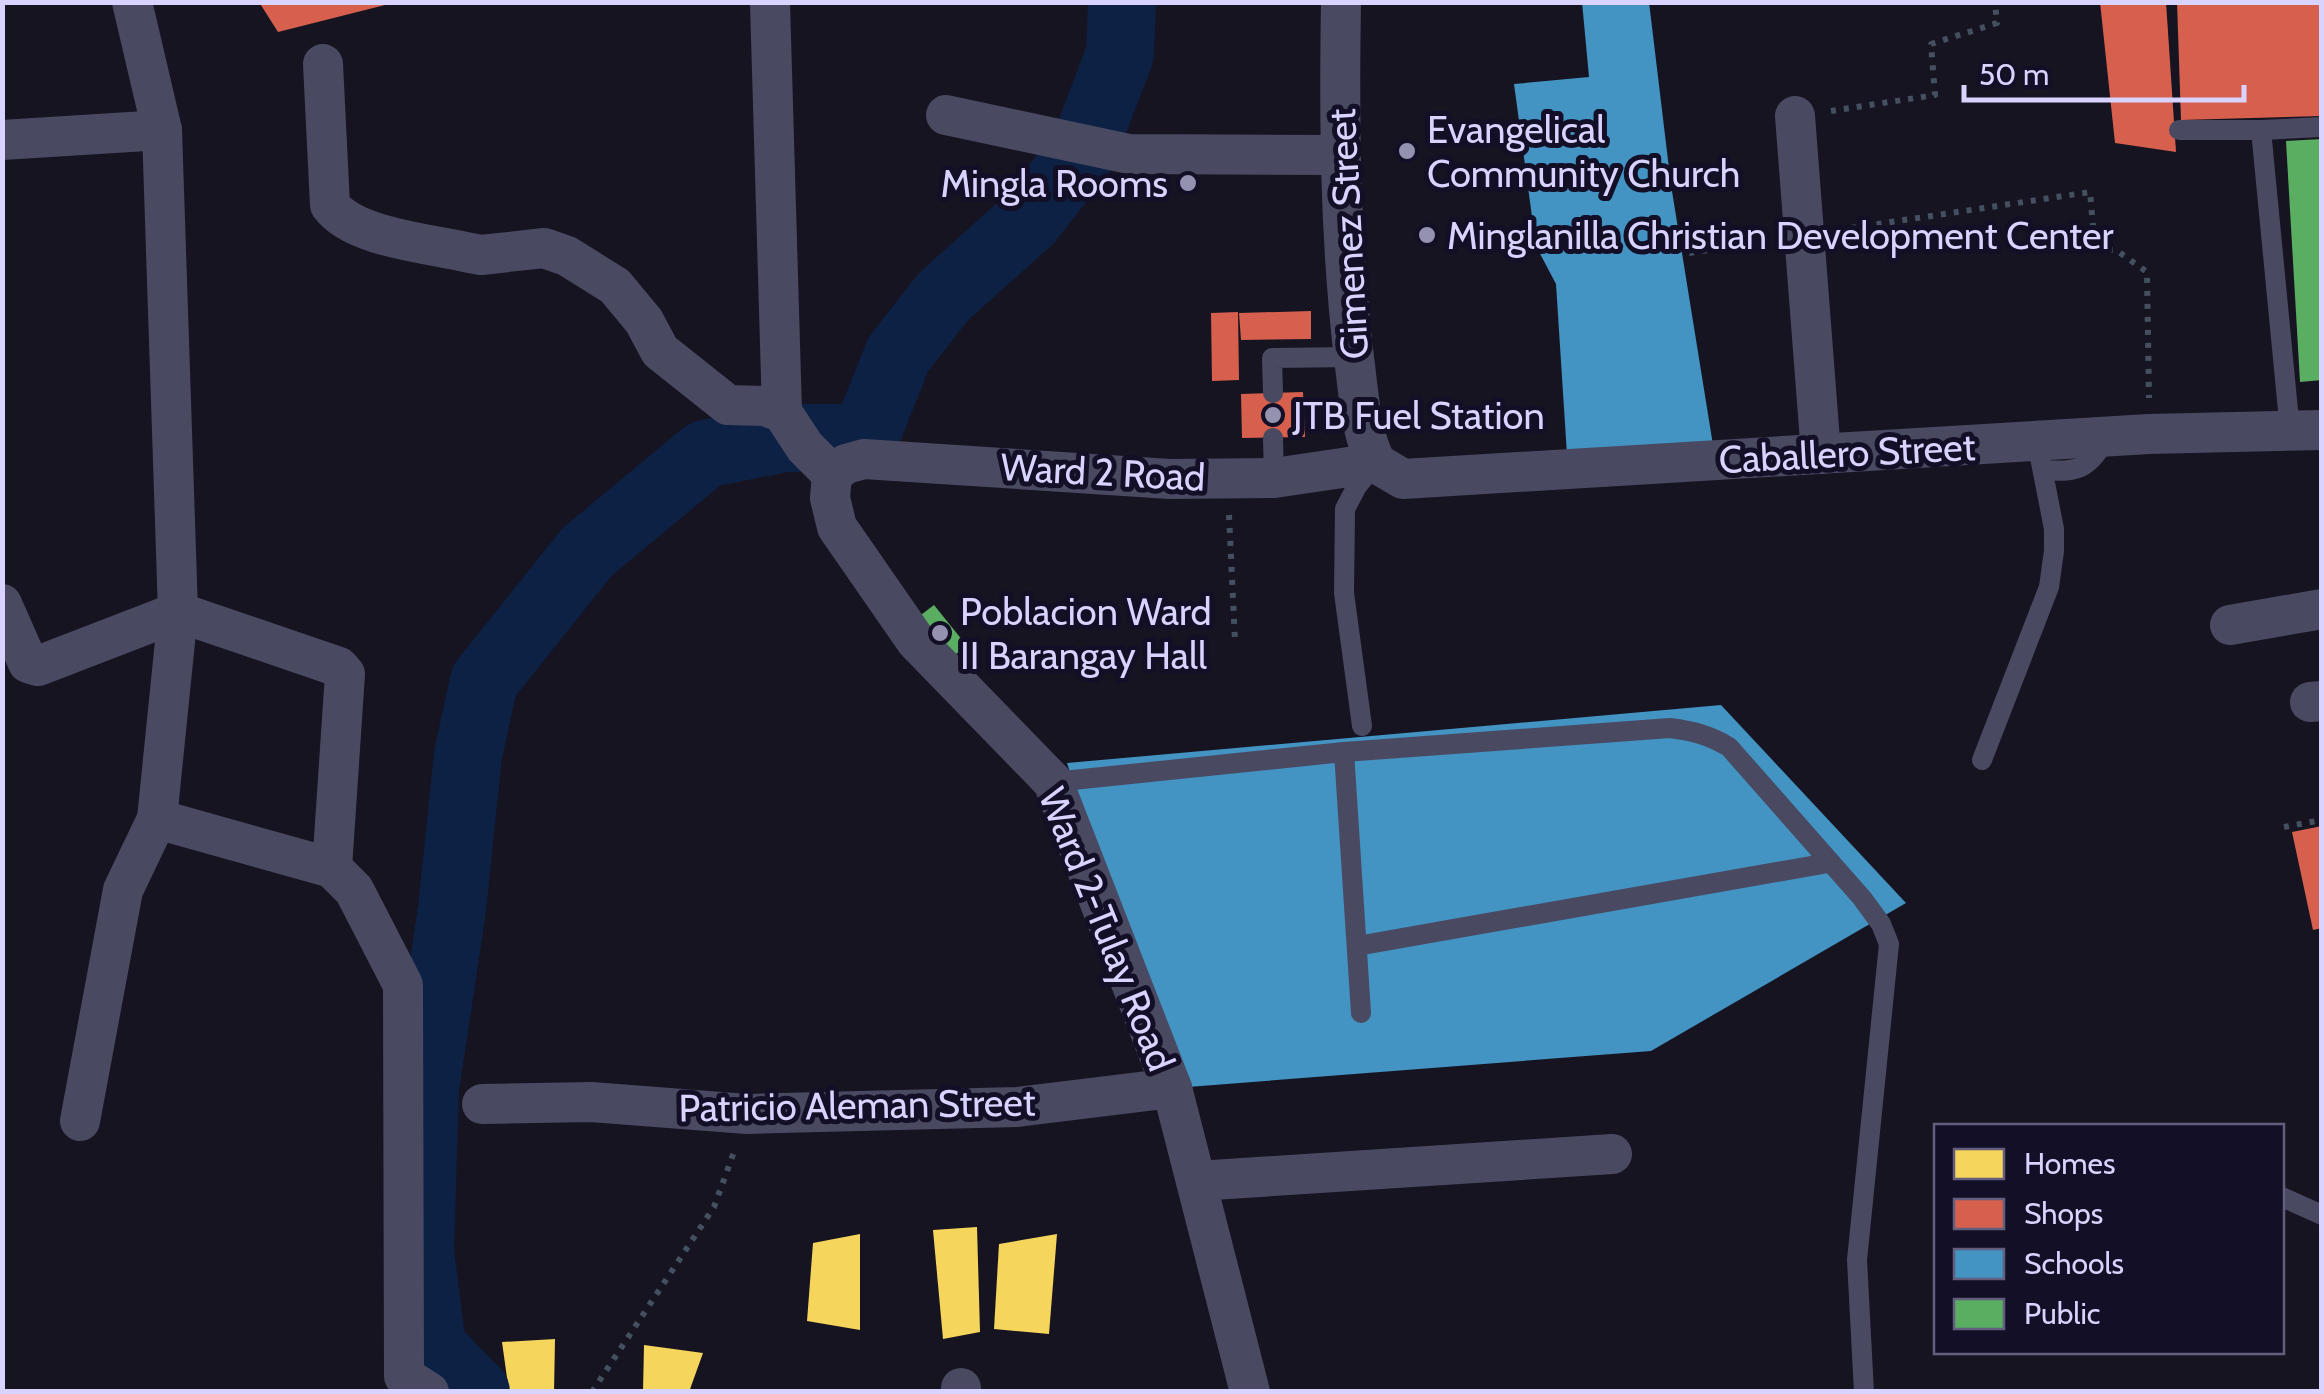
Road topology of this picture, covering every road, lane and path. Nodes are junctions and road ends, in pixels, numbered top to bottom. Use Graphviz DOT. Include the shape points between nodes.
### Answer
graph roads {
  1 [pos="132,2"];
  2 [pos="1341,2"];
  3 [pos="1995,2"];
  4 [pos="770,4"];
  5 [pos="323,64"];
  6 [pos="946,115"];
  7 [pos="1795,116"];
  8 [pos="2322,127"];
  9 [pos="162,130"];
  10 [pos="2179,130"];
  11 [pos="2261,130"];
  12 [pos="2,140"];
  13 [pos="1338,155"];
  14 [pos="1804,235"];
  15 [pos="1688,254"];
  16 [pos="1354,357"];
  17 [pos="1272,393"];
  18 [pos="2306,431"];
  19 [pos="2149,434"];
  20 [pos="1272,438"];
  21 [pos="804,442"];
  22 [pos="1821,454"];
  23 [pos="2040,456"];
  24 [pos="1376,463"];
  25 [pos="1274,478"];
  26 [pos="1228,479"];
  27 [pos="2,604"];
  28 [pos="2322,609"];
  29 [pos="178,612"];
  30 [pos="2230,624"];
  31 [pos="1234,641"];
  32 [pos="1362,726"];
  33 [pos="1344,752"];
  34 [pos="1982,760"];
  35 [pos="1053,782"];
  36 [pos="158,819"];
  37 [pos="2322,820"];
  38 [pos="2284,827"];
  39 [pos="1828,863"];
  40 [pos="332,868"];
  41 [pos="1357,946"];
  42 [pos="1362,1014"];
  43 [pos="1172,1088"];
  44 [pos="482,1104"];
  45 [pos="747,1114"];
  46 [pos="80,1122"];
  47 [pos="1612,1154"];
  48 [pos="1196,1181"];
  49 [pos="2284,1198"];
  50 [pos="2322,1215"];
  51 [pos="429,1392"];
  52 [pos="592,1392"];
  53 [pos="1250,1392"];
  54 [pos="1864,1392"];
  1 -- 9 [label="street"];
  2 -- 13 [label="street, Gimenez Street"];
  3 -- 7 [label="path" via="1997,23 1931,44 1935,95"];
  4 -- 21 [label="street, Ward 2-Tulay Road"];
  5 -- 21 [label="street" via="330,205 339,218 465,252 544,248 567,256 615,286 660,351 728,405 764,406"];
  6 -- 13 [label="street" via="1129,154"];
  7 -- 14 [label="street"];
  8 -- 11 [label="lane"];
  9 -- 12 [label="street"];
  9 -- 29 [label="street"];
  10 -- 11 [label="lane"];
  11 -- 18 [label="lane"];
  13 -- 16 [label="street, Gimenez Street"];
  14 -- 15 [label="path"];
  14 -- 19 [label="path" via="2090,192 2094,249 2116,250 2146,272"];
  14 -- 22 [label="street"];
  16 -- 17 [label="lane" via="1272,358"];
  16 -- 24 [label="street, Gimenez Street" via="1364,439"];
  18 -- 19 [label="street, Caballero Street"];
  19 -- 23 [label="street, Caballero Street" via="2108,437"];
  20 -- 25 [label="lane"];
  21 -- 26 [label="street, Ward 2 Road" via="846,464 886,459"];
  21 -- 35 [label="street, Ward 2-Tulay Road" via="836,527 916,641"];
  22 -- 23 [label="street, Caballero Street"];
  22 -- 24 [label="street, Caballero Street" via="1403,479"];
  23 -- 34 [label="lane" via="2054,529 2049,587"];
  24 -- 25 [label="street, Ward 2 Road"];
  24 -- 32 [label="lane" via="1345,508 1344,594"];
  25 -- 26 [label="street, Ward 2 Road"];
  26 -- 31 [label="path"];
  27 -- 29 [label="street" via="28,662 44,666"];
  28 -- 30 [label="street"];
  29 -- 36 [label="street"];
  29 -- 40 [label="street" via="345,674"];
  33 -- 35 [label="lane"];
  33 -- 39 [label="lane" via="1693,731 1729,747"];
  33 -- 41 [label="lane"];
  35 -- 43 [label="street, Ward 2-Tulay Road"];
  36 -- 40 [label="street"];
  36 -- 46 [label="street" via="123,890"];
  37 -- 38 [label="path"];
  39 -- 41 [label="lane"];
  39 -- 54 [label="lane" via="1862,898 1890,944 1857,1260"];
  40 -- 51 [label="street" via="354,890 403,985 404,1376"];
  41 -- 42 [label="lane"];
  43 -- 45 [label="street, Patricio Aleman Street" via="1017,1107"];
  43 -- 48 [label="street, Ward 2-Tulay Road"];
  44 -- 45 [label="street, Patricio Aleman Street" via="590,1102"];
  45 -- 52 [label="path" via="714,1207"];
  47 -- 48 [label="street"];
  48 -- 53 [label="street, Ward 2-Tulay Road"];
  49 -- 50 [label="lane"];
}
